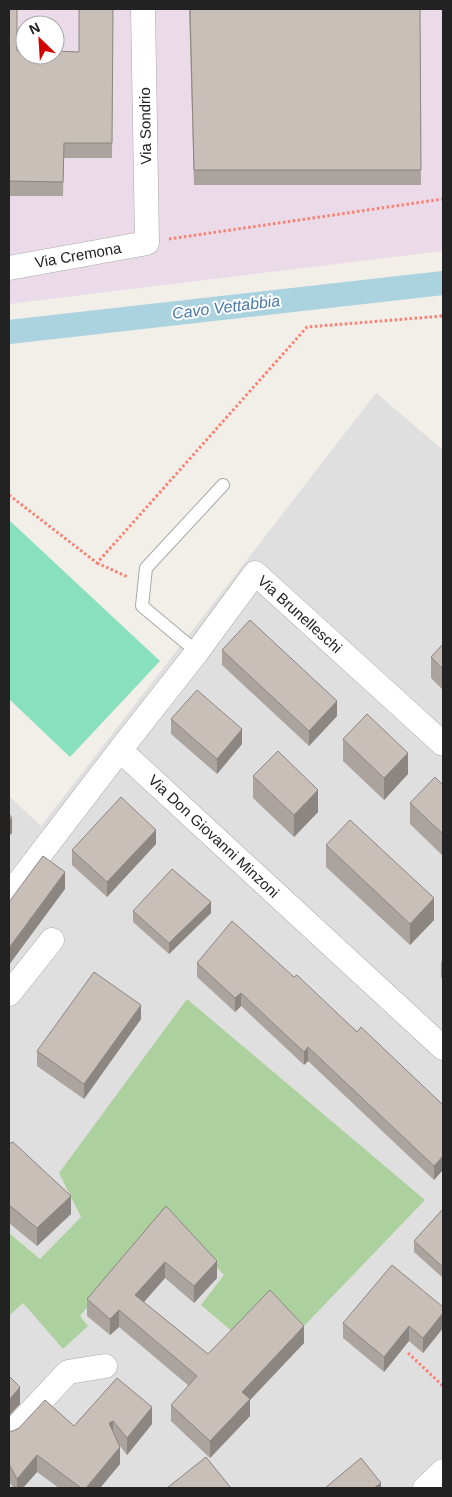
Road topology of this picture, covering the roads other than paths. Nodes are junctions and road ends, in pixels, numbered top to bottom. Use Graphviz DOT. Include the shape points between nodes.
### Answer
graph roads {
  1 [pos="143,9"];
  2 [pos="147,242"];
  3 [pos="9,268"];
  4 [pos="224,485"];
  5 [pos="197,652"];
  6 [pos="443,744"];
  7 [pos="120,750"];
  8 [pos="9,895"];
  9 [pos="52,940"];
  10 [pos="9,994"];
  11 [pos="443,1048"];
  12 [pos="105,1366"];
  13 [pos="9,1435"];
  14 [pos="443,1471"];
  15 [pos="425,1488"];
  1 -- 2 [label="street, Via Sondrio"];
  2 -- 3 [label="street, Via Cremona"];
  4 -- 5 [label="lane" via="146,568 142,606"];
  5 -- 6 [label="street, Via Brunelleschi" via="256,573"];
  5 -- 7 [label="street, Via Brunelleschi"];
  7 -- 8 [label="street"];
  7 -- 11 [label="street, Via Don Giovanni Minzoni"];
  9 -- 10 [label="street"];
  12 -- 13 [label="street" via="68,1372"];
  14 -- 15 [label="street"];
}
